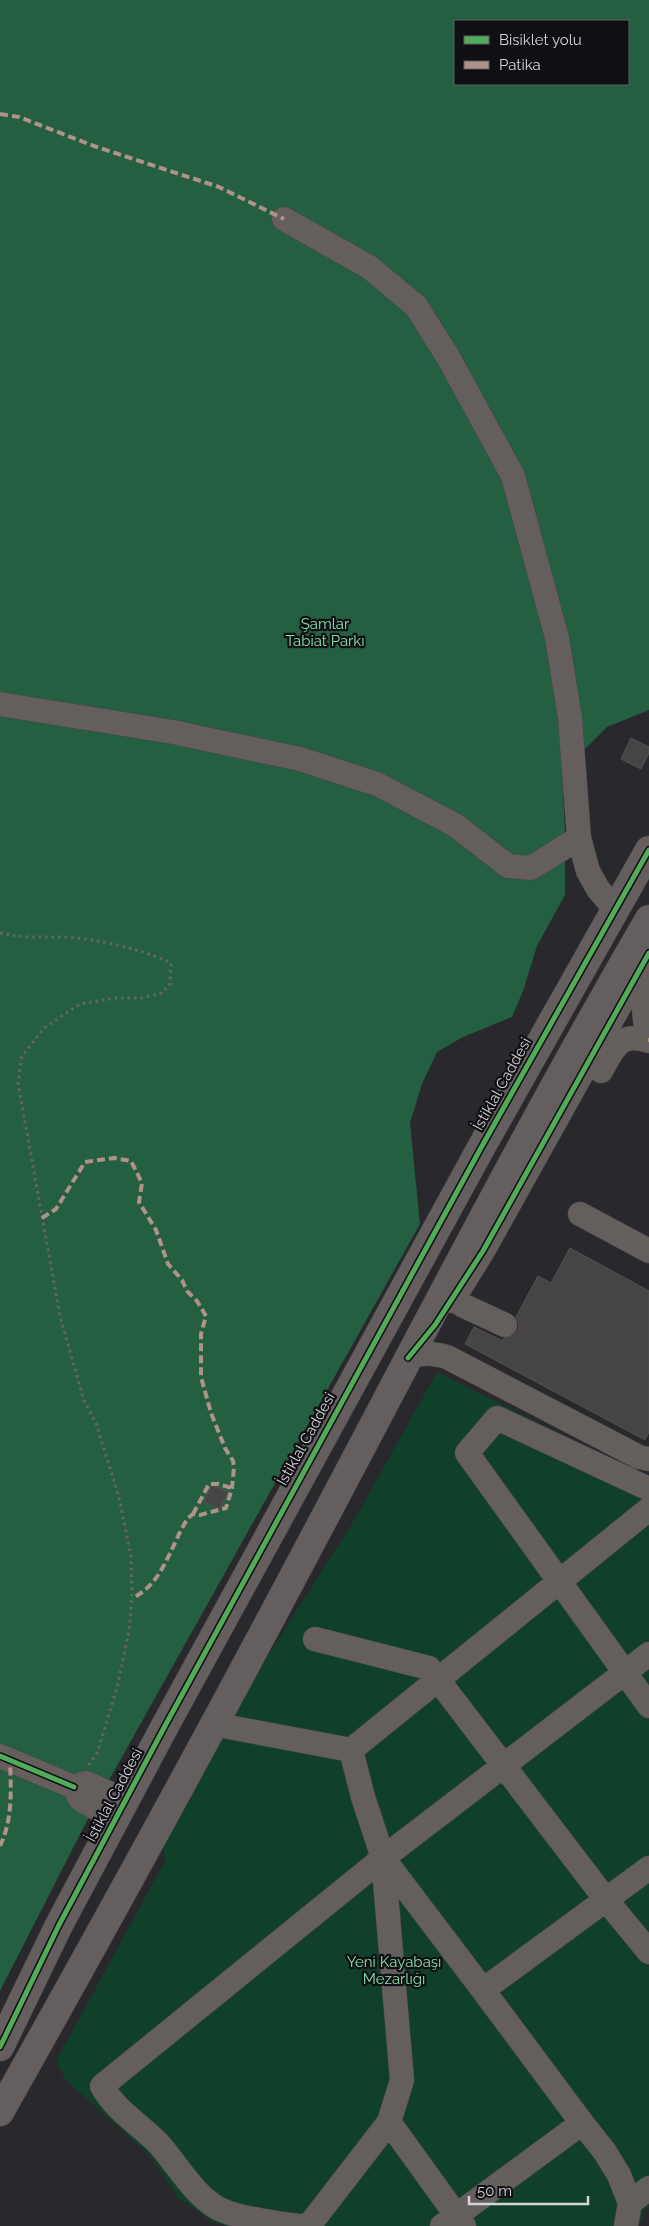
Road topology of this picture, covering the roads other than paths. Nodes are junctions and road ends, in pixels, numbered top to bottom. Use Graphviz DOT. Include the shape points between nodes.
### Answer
graph roads {
  1 [pos="284,219"];
  2 [pos="0,704"];
  3 [pos="579,838"];
  4 [pos="649,850"];
  5 [pos="615,909"];
  6 [pos="649,919"];
  7 [pos="649,953"];
  8 [pos="649,960"];
  9 [pos="649,1041"];
  10 [pos="580,1214"];
  11 [pos="649,1251"];
  12 [pos="462,1305"];
  13 [pos="435,1325"];
  14 [pos="504,1325"];
  15 [pos="408,1358"];
  16 [pos="649,1459"];
  17 [pos="649,1489"];
  18 [pos="649,1509"];
  19 [pos="559,1582"];
  20 [pos="316,1639"];
  21 [pos="649,1654"];
  22 [pos="624,1673"];
  23 [pos="438,1680"];
  24 [pos="649,1706"];
  25 [pos="213,1724"];
  26 [pos="351,1750"];
  27 [pos="3,1760"];
  28 [pos="504,1766"];
  29 [pos="120,1810"];
  30 [pos="383,1858"];
  31 [pos="649,1868"];
  32 [pos="607,1901"];
  33 [pos="649,1952"];
  34 [pos="483,1990"];
  35 [pos="0,2047"];
  36 [pos="0,2112"];
  37 [pos="389,2122"];
  38 [pos="582,2124"];
  39 [pos="649,2188"];
  40 [pos="630,2202"];
  41 [pos="454,2223"];
  42 [pos="301,2226"];
  43 [pos="626,2226"];
  1 -- 3 [label="street" via="369,268 416,306 448,357 513,476 557,638 570,718"];
  2 -- 3 [label="street" via="174,732 300,759 335,770 378,784 455,825 508,866 531,868"];
  3 -- 5 [label="street" via="588,871"];
  4 -- 5 [label="main road, İstiklal Caddesi"];
  5 -- 29 [label="main road, İstiklal Caddesi" via="380,1330"];
  6 -- 15 [label="main road" via="506,1172"];
  7 -- 13 [label="street" via="483,1251"];
  8 -- 9 [label="street" via="643,1010"];
  9 -- 12 [label="street" via="631,1037 614,1046 491,1266"];
  10 -- 11 [label="street"];
  12 -- 13 [label="street"];
  12 -- 14 [label="street"];
  13 -- 15 [label="street"];
  15 -- 16 [label="street" via="432,1353 447,1357 639,1457"];
  15 -- 25 [label="main road"];
  17 -- 19 [label="street" via="497,1418 468,1453"];
  18 -- 19 [label="street"];
  19 -- 22 [label="street"];
  19 -- 23 [label="street"];
  20 -- 23 [label="street" via="429,1668"];
  21 -- 22 [label="street"];
  22 -- 24 [label="street"];
  22 -- 28 [label="street"];
  23 -- 26 [label="street"];
  23 -- 28 [label="street"];
  25 -- 26 [label="street"];
  25 -- 36 [label="main road"];
  26 -- 30 [label="street" via="362,1797"];
  27 -- 29 [label="street" via="74,1787 86,1783"];
  28 -- 30 [label="street"];
  28 -- 32 [label="street"];
  29 -- 35 [label="main road, İstiklal Caddesi"];
  30 -- 34 [label="street"];
  30 -- 37 [label="street" via="402,2080"];
  30 -- 42 [label="street" via="102,2086 121,2112 147,2132 189,2183 211,2203 224,2211"];
  31 -- 32 [label="street"];
  32 -- 33 [label="street"];
  32 -- 34 [label="street"];
  34 -- 38 [label="street"];
  37 -- 41 [label="street"];
  37 -- 42 [label="street" via="311,2223"];
  38 -- 40 [label="street" via="605,2152"];
  38 -- 41 [label="street"];
  39 -- 40 [label="street"];
  40 -- 43 [label="street"];
}
